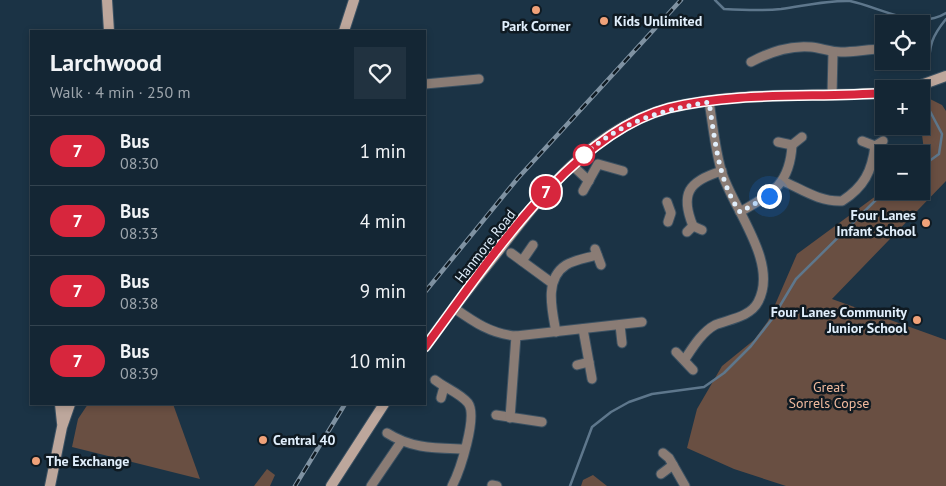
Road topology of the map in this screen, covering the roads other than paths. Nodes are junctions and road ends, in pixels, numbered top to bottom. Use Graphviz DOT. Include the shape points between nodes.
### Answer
graph roads {
  1 [pos="108,0"];
  2 [pos="354,0"];
  3 [pos="109,30"];
  4 [pos="344,30"];
  5 [pos="765,43"];
  6 [pos="875,49"];
  7 [pos="771,52"];
  8 [pos="833,52"];
  9 [pos="751,62"];
  10 [pos="946,76"];
  11 [pos="479,78"];
  12 [pos="930,82"];
  13 [pos="426,84"];
  14 [pos="875,93"];
  15 [pos="832,95"];
  16 [pos="709,102"];
  17 [pos="802,136"];
  18 [pos="862,141"];
  19 [pos="778,142"];
  20 [pos="792,145"];
  21 [pos="573,166"];
  22 [pos="623,171"];
  23 [pos="722,171"];
  24 [pos="589,180"];
  25 [pos="784,180"];
  26 [pos="583,191"];
  27 [pos="667,202"];
  28 [pos="686,208"];
  29 [pos="740,212"];
  30 [pos="671,213"];
  31 [pos="668,222"];
  32 [pos="694,229"];
  33 [pos="532,245"];
  34 [pos="511,253"];
  35 [pos="522,261"];
  36 [pos="601,265"];
  37 [pos="552,283"];
  38 [pos="454,308"];
  39 [pos="642,322"];
  40 [pos="620,325"];
  41 [pos="583,329"];
  42 [pos="556,332"];
  43 [pos="516,336"];
  44 [pos="622,343"];
  45 [pos="426,346"];
  46 [pos="676,352"];
  47 [pos="685,359"];
  48 [pos="589,362"];
  49 [pos="577,365"];
  50 [pos="694,370"];
  51 [pos="592,379"];
  52 [pos="435,380"];
  53 [pos="444,387"];
  54 [pos="441,398"];
  55 [pos="60,405"];
  56 [pos="70,405"];
  57 [pos="383,405"];
  58 [pos="496,415"];
  59 [pos="510,418"];
  60 [pos="542,422"];
  61 [pos="62,427"];
  62 [pos="387,433"];
  63 [pos="401,442"];
  64 [pos="464,449"];
  65 [pos="663,453"];
  66 [pos="673,465"];
  67 [pos="661,474"];
  68 [pos="50,486"];
  69 [pos="331,486"];
  70 [pos="372,486"];
  71 [pos="452,486"];
  72 [pos="492,486"];
  73 [pos="497,486"];
  74 [pos="685,486"];
  1 -- 3 [label="street"];
  2 -- 4 [label="street"];
  5 -- 7 [label="street"];
  6 -- 8 [label="street"];
  7 -- 8 [label="street" via="810,47"];
  7 -- 9 [label="street"];
  8 -- 15 [label="street"];
  10 -- 12 [label="street"];
  11 -- 13 [label="street"];
  14 -- 15 [label="street, Hanmore Road"];
  15 -- 16 [label="street, Hanmore Road" via="776,95"];
  16 -- 21 [label="street, Hanmore Road" via="670,108 642,117 606,138"];
  16 -- 23 [label="street"];
  17 -- 20 [label="street"];
  18 -- 25 [label="street" via="879,143 870,172 862,186 842,201 812,196"];
  19 -- 20 [label="street"];
  20 -- 25 [label="street"];
  21 -- 24 [label="street"];
  21 -- 38 [label="street, Hanmore Road" via="528,212"];
  22 -- 24 [label="street" via="598,164"];
  23 -- 28 [label="street" via="697,183 689,193"];
  23 -- 29 [label="street" via="729,194"];
  24 -- 26 [label="street"];
  25 -- 29 [label="street" via="769,196"];
  27 -- 30 [label="street"];
  28 -- 30 [label="street"];
  28 -- 32 [label="street"];
  29 -- 47 [label="street" via="763,266 759,301 742,316 715,326 704,334"];
  30 -- 31 [label="street"];
  33 -- 35 [label="street"];
  34 -- 35 [label="street"];
  35 -- 37 [label="street"];
  36 -- 37 [label="street" via="596,252 566,265"];
  37 -- 42 [label="street"];
  38 -- 43 [label="street" via="499,335"];
  38 -- 45 [label="street, Hanmore Road"];
  39 -- 40 [label="street"];
  40 -- 41 [label="street"];
  40 -- 44 [label="street"];
  41 -- 42 [label="street"];
  41 -- 48 [label="street"];
  42 -- 43 [label="street"];
  43 -- 59 [label="street"];
  46 -- 47 [label="street"];
  47 -- 50 [label="street"];
  48 -- 49 [label="street"];
  48 -- 51 [label="street"];
  52 -- 53 [label="street"];
  53 -- 54 [label="street"];
  53 -- 64 [label="street" via="470,405 472,412"];
  55 -- 61 [label="street"];
  56 -- 61 [label="street"];
  57 -- 69 [label="street"];
  58 -- 59 [label="street"];
  59 -- 60 [label="street"];
  61 -- 68 [label="street"];
  62 -- 63 [label="street"];
  63 -- 64 [label="street" via="423,448"];
  63 -- 70 [label="street"];
  64 -- 71 [label="street" via="462,464"];
  65 -- 66 [label="street"];
  66 -- 67 [label="street"];
  66 -- 74 [label="street"];
  72 -- 73 [label="street"];
}
